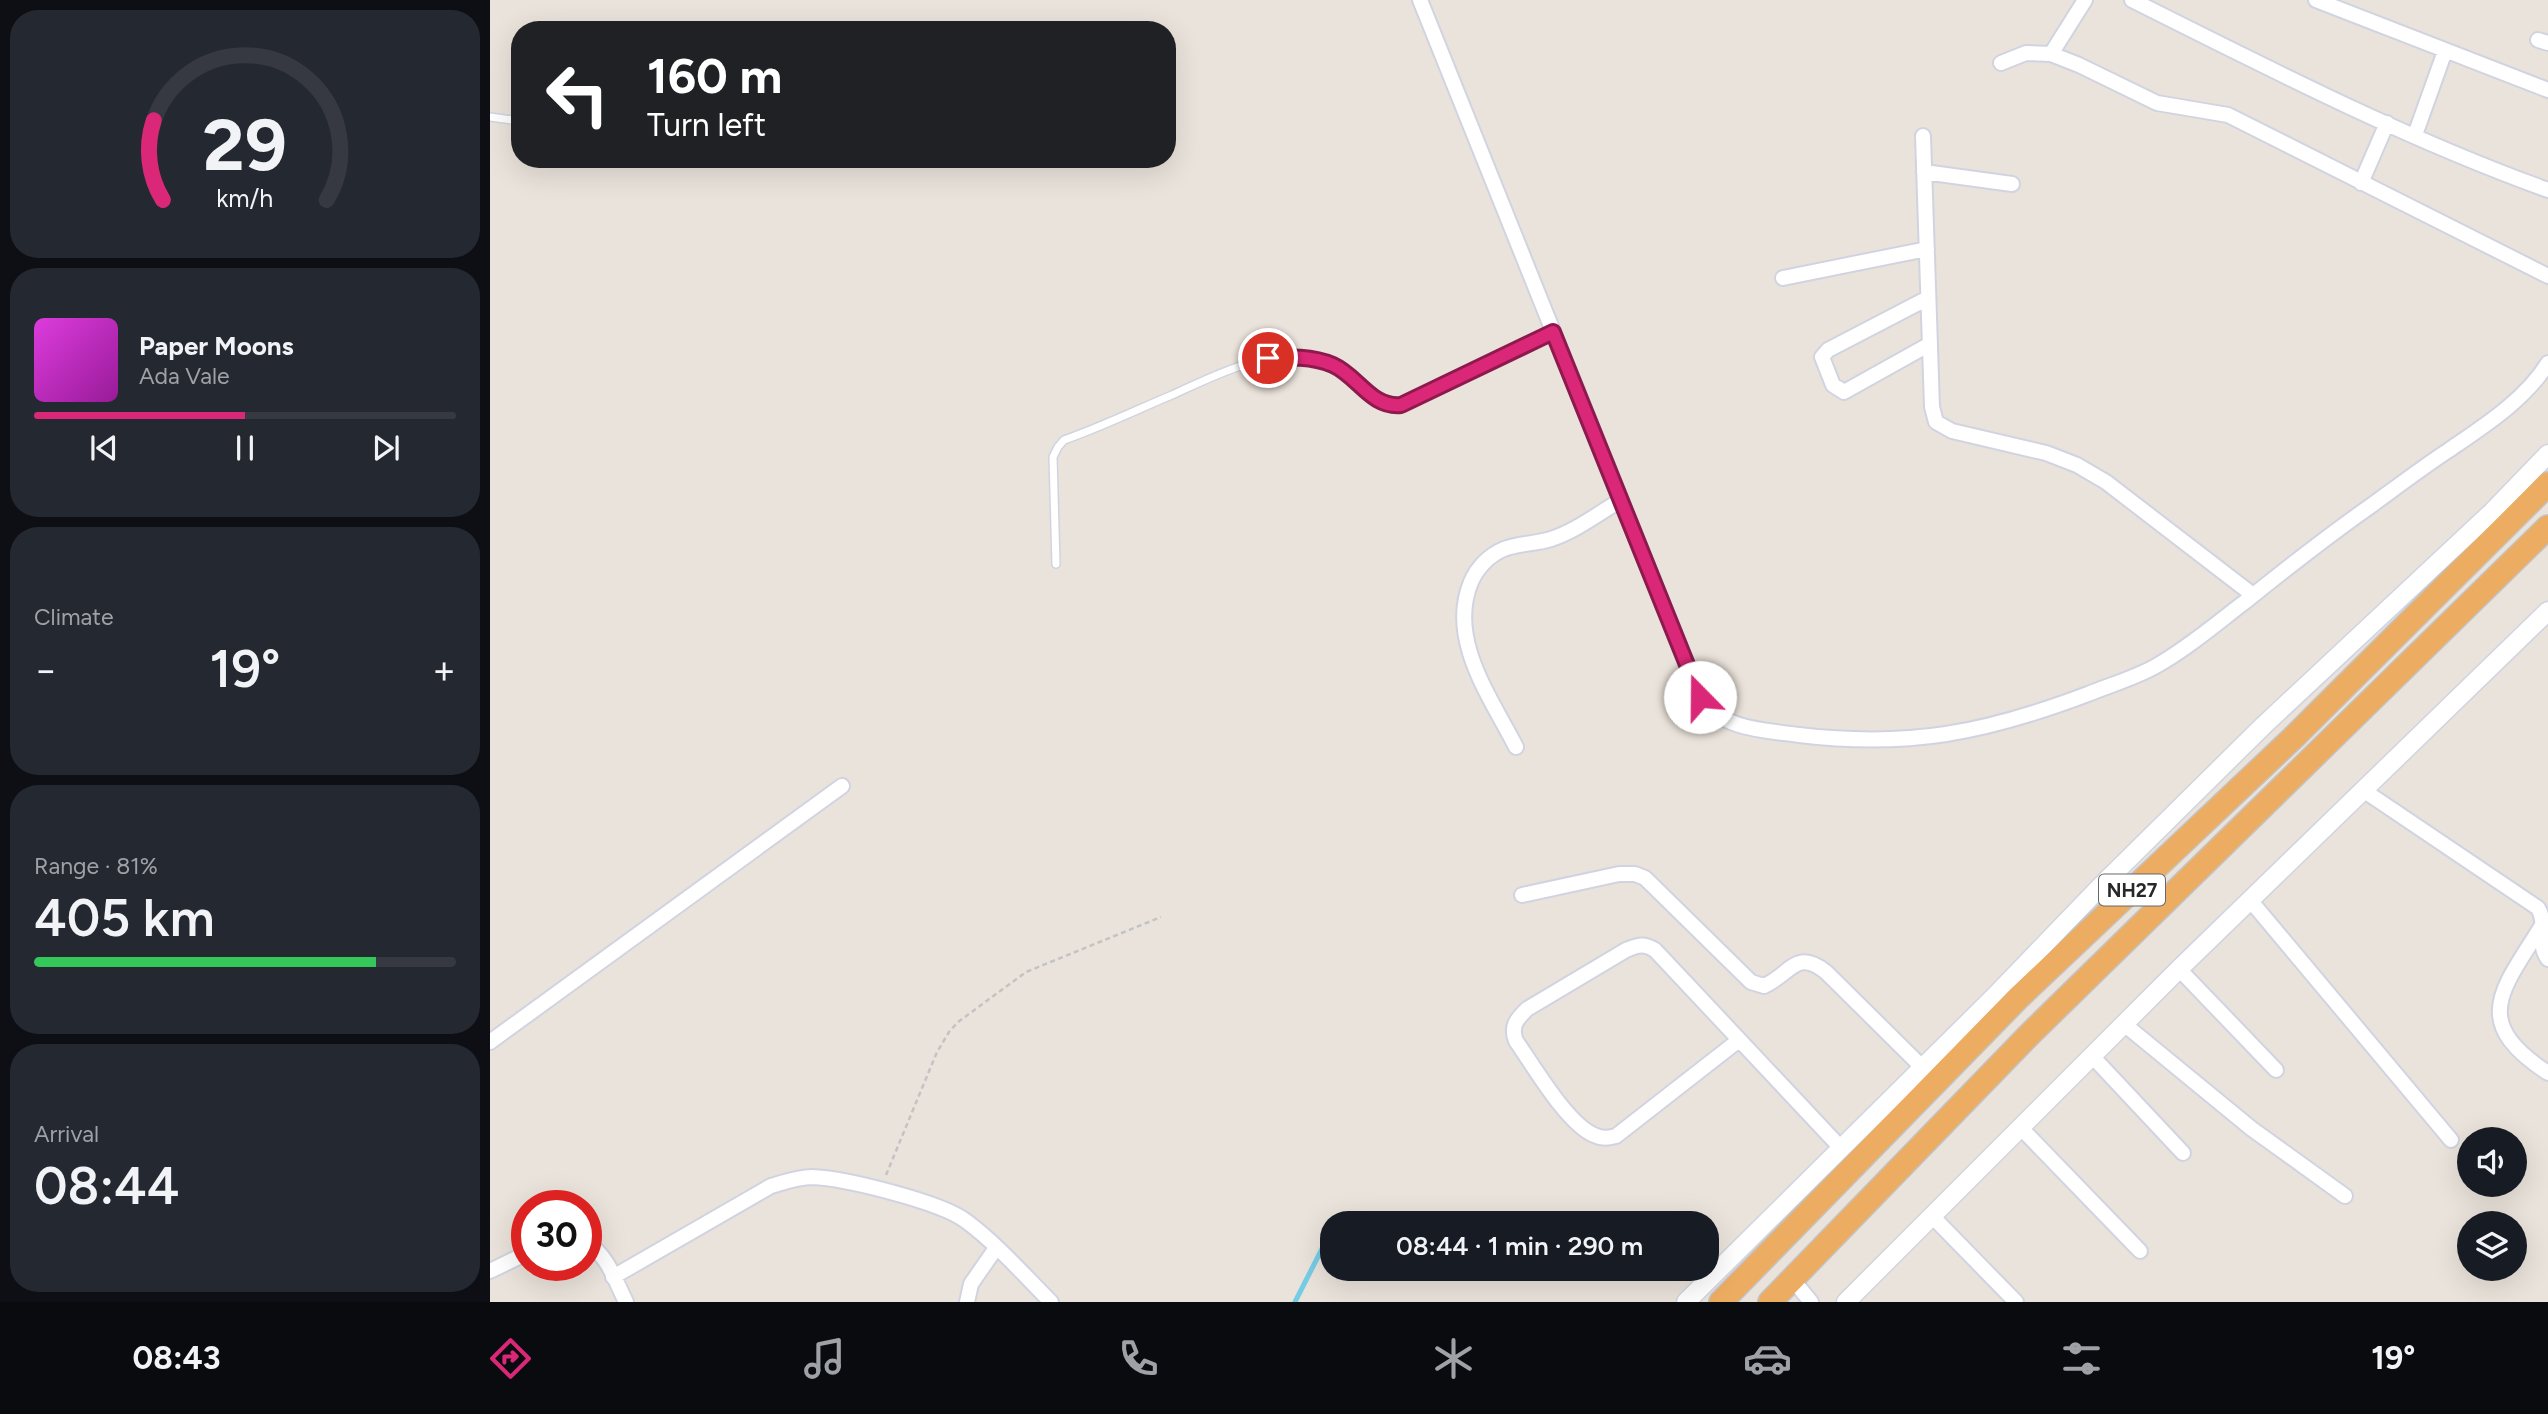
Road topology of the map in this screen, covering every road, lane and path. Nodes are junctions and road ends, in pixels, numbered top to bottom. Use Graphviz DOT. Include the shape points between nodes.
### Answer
graph roads {
  1 [pos="1420,0"];
  2 [pos="2085,0"];
  3 [pos="2132,0"];
  4 [pos="2316,0"];
  5 [pos="2445,51"];
  6 [pos="2051,54"];
  7 [pos="2001,63"];
  8 [pos="2548,90"];
  9 [pos="490,117"];
  10 [pos="511,120"];
  11 [pos="2387,124"];
  12 [pos="2414,135"];
  13 [pos="1923,136"];
  14 [pos="1924,173"];
  15 [pos="2361,183"];
  16 [pos="2012,184"];
  17 [pos="2548,190"];
  18 [pos="1927,249"];
  19 [pos="2548,275"];
  20 [pos="1783,278"];
  21 [pos="1928,298"];
  22 [pos="1553,332"];
  23 [pos="1930,344"];
  24 [pos="2548,363"];
  25 [pos="2548,454"];
  26 [pos="2548,484"];
  27 [pos="1621,500"];
  28 [pos="2548,527"];
  29 [pos="1056,564"];
  30 [pos="2253,594"];
  31 [pos="2548,611"];
  32 [pos="1516,747"];
  33 [pos="842,786"];
  34 [pos="2363,790"];
  35 [pos="1522,895"];
  36 [pos="2250,900"];
  37 [pos="1161,917"];
  38 [pos="2543,924"];
  39 [pos="2548,959"];
  40 [pos="2179,969"];
  41 [pos="2124,1024"];
  42 [pos="1739,1040"];
  43 [pos="490,1042"];
  44 [pos="2092,1056"];
  45 [pos="1922,1067"];
  46 [pos="2276,1070"];
  47 [pos="2548,1073"];
  48 [pos="2020,1127"];
  49 [pos="2451,1140"];
  50 [pos="1840,1147"];
  51 [pos="2183,1153"];
  52 [pos="880,1191"];
  53 [pos="2345,1196"];
  54 [pos="1932,1216"];
  55 [pos="996,1248"];
  56 [pos="2140,1251"];
  57 [pos="602,1257"];
  58 [pos="511,1259"];
  59 [pos="493,1265"];
  60 [pos="613,1277"];
  61 [pos="1793,1280"];
  62 [pos="626,1302"];
  63 [pos="967,1302"];
  64 [pos="1051,1302"];
  65 [pos="1686,1302"];
  66 [pos="1721,1302"];
  67 [pos="1770,1302"];
  68 [pos="1811,1302"];
  69 [pos="1846,1302"];
  70 [pos="2015,1302"];
  1 -- 22 [label="street"];
  2 -- 6 [label="street"];
  3 -- 11 [label="street"];
  4 -- 5 [label="street"];
  5 -- 8 [label="street"];
  5 -- 12 [label="street"];
  6 -- 7 [label="street" via="2026,53"];
  6 -- 15 [label="street" via="2157,103 2228,115"];
  9 -- 10 [label="lane"];
  11 -- 12 [label="street"];
  11 -- 15 [label="street"];
  12 -- 17 [label="street"];
  13 -- 14 [label="street"];
  14 -- 16 [label="street"];
  14 -- 18 [label="street"];
  15 -- 19 [label="street"];
  18 -- 20 [label="street"];
  18 -- 21 [label="street"];
  21 -- 23 [label="street"];
  21 -- 23 [label="street" via="1822,357 1833,385 1844,393"];
  22 -- 27 [label="street"];
  22 -- 29 [label="lane" via="1401,405 1377,400 1332,365 1292,357 1268,358 1236,367 1064,440 1053,457"];
  23 -- 30 [label="street" via="1932,415 1942,427 2077,465"];
  24 -- 30 [label="street" via="2486,426"];
  25 -- 45 [label="street" via="2263,726"];
  26 -- 66 [label="highway, NH27" via="2294,737 2019,997"];
  27 -- 30 [label="street" via="1700,697 1730,723 1756,730 1843,740 1910,740 1995,725 2058,706 2155,667"];
  27 -- 32 [label="street" via="1563,534 1503,549 1489,557 1472,580 1464,611 1465,636 1475,667"];
  28 -- 61 [label="highway, NH27" via="2038,1026"];
  31 -- 34 [label="street"];
  33 -- 43 [label="street"];
  34 -- 36 [label="street"];
  34 -- 38 [label="street" via="2532,903 2541,911"];
  35 -- 45 [label="street" via="1619,874 1645,878 1751,982 1764,986 1802,961 1810,961"];
  36 -- 40 [label="street"];
  36 -- 49 [label="street"];
  37 -- 52 [label="path" via="1026,972 958,1021 937,1052"];
  38 -- 39 [label="street" via="2541,943"];
  38 -- 47 [label="street" via="2515,969 2499,1007 2505,1036"];
  40 -- 41 [label="street"];
  40 -- 46 [label="street"];
  41 -- 44 [label="street"];
  41 -- 53 [label="street" via="2252,1129"];
  42 -- 42 [label="street" via="1616,1136 1606,1138 1588,1132 1572,1119 1512,1032 1527,1009 1644,944 1656,950"];
  42 -- 50 [label="street"];
  44 -- 48 [label="street"];
  44 -- 51 [label="street"];
  45 -- 50 [label="street"];
  48 -- 54 [label="street"];
  48 -- 56 [label="street"];
  50 -- 65 [label="street"];
  52 -- 55 [label="street" via="953,1213"];
  52 -- 60 [label="street" via="832,1179 794,1178 771,1186"];
  54 -- 69 [label="street"];
  54 -- 70 [label="street"];
  55 -- 63 [label="street" via="971,1284"];
  55 -- 64 [label="street"];
  57 -- 60 [label="street"];
  58 -- 59 [label="street"];
  60 -- 62 [label="street"];
  61 -- 67 [label="highway, NH27"];
  61 -- 68 [label="street"];
}
